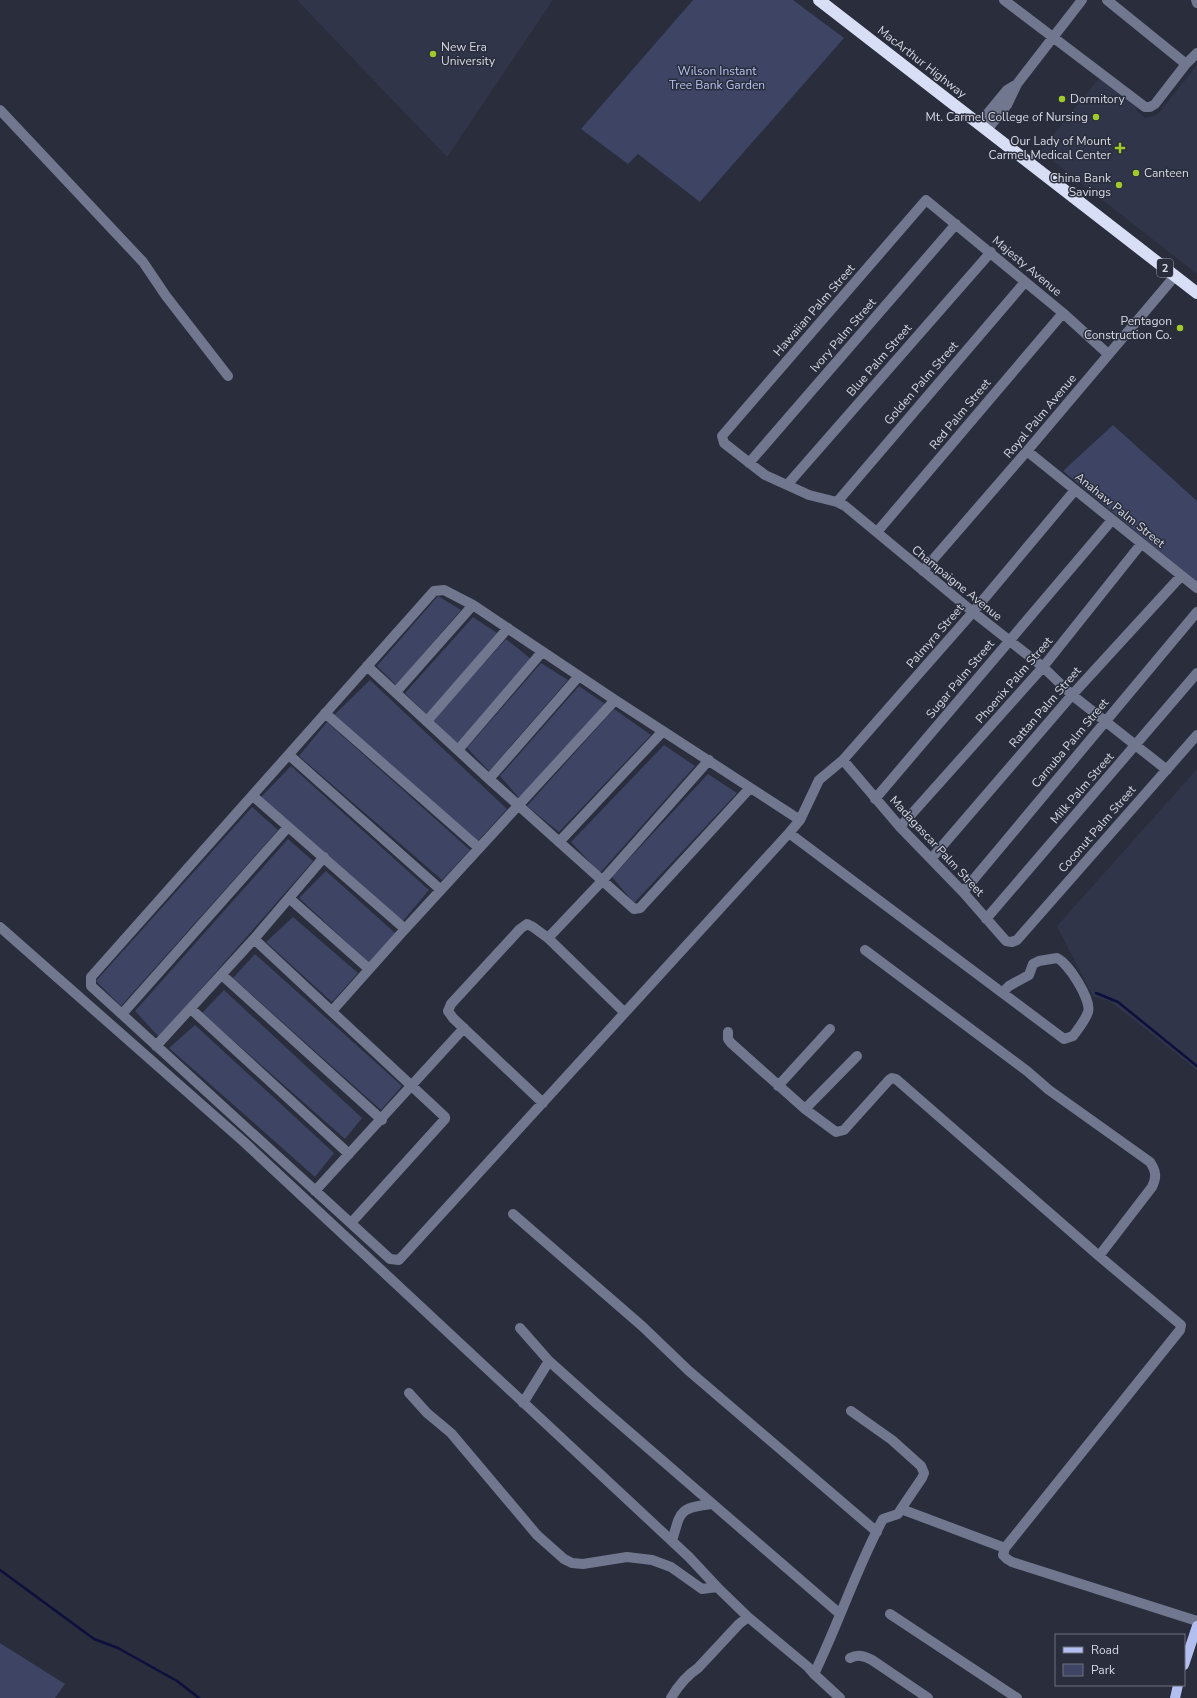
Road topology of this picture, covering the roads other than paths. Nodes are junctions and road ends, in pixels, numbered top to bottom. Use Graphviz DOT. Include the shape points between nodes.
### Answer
graph roads {
  1 [pos="819,0"];
  2 [pos="1004,0"];
  3 [pos="1082,0"];
  4 [pos="1107,0"];
  5 [pos="1052,38"];
  6 [pos="1197,54"];
  7 [pos="1186,64"];
  8 [pos="0,110"];
  9 [pos="983,127"];
  10 [pos="926,200"];
  11 [pos="956,224"];
  12 [pos="991,252"];
  13 [pos="1175,276"];
  14 [pos="1025,282"];
  15 [pos="1197,293"];
  16 [pos="1063,313"];
  17 [pos="1108,354"];
  18 [pos="228,376"];
  19 [pos="722,436"];
  20 [pos="1027,451"];
  21 [pos="749,463"];
  22 [pos="787,485"];
  23 [pos="1075,490"];
  24 [pos="837,502"];
  25 [pos="1112,520"];
  26 [pos="877,532"];
  27 [pos="1141,544"];
  28 [pos="923,571"];
  29 [pos="1181,576"];
  30 [pos="1197,588"];
  31 [pos="473,606"];
  32 [pos="973,612"];
  33 [pos="1197,612"];
  34 [pos="508,628"];
  35 [pos="1009,642"];
  36 [pos="542,652"];
  37 [pos="367,666"];
  38 [pos="1043,667"];
  39 [pos="1197,673"];
  40 [pos="579,676"];
  41 [pos="396,692"];
  42 [pos="1072,695"];
  43 [pos="615,700"];
  44 [pos="325,713"];
  45 [pos="427,721"];
  46 [pos="1105,722"];
  47 [pos="663,731"];
  48 [pos="1197,735"];
  49 [pos="1136,746"];
  50 [pos="458,750"];
  51 [pos="289,755"];
  52 [pos="709,760"];
  53 [pos="843,760"];
  54 [pos="1167,770"];
  55 [pos="489,779"];
  56 [pos="750,788"];
  57 [pos="253,796"];
  58 [pos="875,799"];
  59 [pos="518,805"];
  60 [pos="800,820"];
  61 [pos="288,827"];
  62 [pos="900,827"];
  63 [pos="789,833"];
  64 [pos="559,842"];
  65 [pos="479,848"];
  66 [pos="324,858"];
  67 [pos="931,859"];
  68 [pos="602,881"];
  69 [pos="441,890"];
  70 [pos="963,892"];
  71 [pos="289,898"];
  72 [pos="986,919"];
  73 [pos="0,927"];
  74 [pos="405,930"];
  75 [pos="254,938"];
  76 [pos="548,938"];
  77 [pos="1016,940"];
  78 [pos="866,950"];
  79 [pos="369,969"];
  80 [pos="222,974"];
  81 [pos="1003,992"];
  82 [pos="191,1009"];
  83 [pos="332,1011"];
  84 [pos="624,1012"];
  85 [pos="122,1014"];
  86 [pos="464,1028"];
  87 [pos="830,1029"];
  88 [pos="728,1032"];
  89 [pos="156,1046"];
  90 [pos="857,1056"];
  91 [pos="413,1086"];
  92 [pos="778,1086"];
  93 [pos="543,1103"];
  94 [pos="805,1109"];
  95 [pos="382,1120"];
  96 [pos="349,1154"];
  97 [pos="315,1191"];
  98 [pos="513,1214"];
  99 [pos="351,1223"];
  100 [pos="1099,1256"];
  101 [pos="520,1328"];
  102 [pos="549,1361"];
  103 [pos="409,1393"];
  104 [pos="523,1403"];
  105 [pos="851,1411"];
  106 [pos="712,1504"];
  107 [pos="901,1509"];
  108 [pos="877,1532"];
  109 [pos="672,1541"];
  110 [pos="1005,1548"];
  111 [pos="717,1587"];
  112 [pos="840,1614"];
  113 [pos="890,1614"];
  114 [pos="748,1617"];
  115 [pos="1197,1621"];
  116 [pos="1197,1626"];
  117 [pos="850,1658"];
  118 [pos="1185,1662"];
  119 [pos="814,1674"];
  120 [pos="1178,1686"];
  121 [pos="671,1698"];
  122 [pos="840,1698"];
  123 [pos="928,1698"];
  124 [pos="1017,1698"];
  125 [pos="1175,1698"];
  1 -- 9 [label="highway, MacArthur Highway / 2"];
  2 -- 5 [label="street"];
  3 -- 5 [label="street"];
  4 -- 7 [label="street"];
  5 -- 7 [label="street" via="1145,107 1155,104"];
  5 -- 9 [label="street" via="1017,84 1007,90 1004,102"];
  6 -- 7 [label="street"];
  8 -- 18 [label="street" via="143,262"];
  9 -- 13 [label="highway, MacArthur Highway / 2"];
  10 -- 11 [label="street, Majesty Avenue"];
  10 -- 19 [label="street, Hawaiian Palm Street"];
  11 -- 12 [label="street, Majesty Avenue"];
  11 -- 21 [label="street, Ivory Palm Street"];
  12 -- 14 [label="street, Majesty Avenue"];
  12 -- 22 [label="street, Blue Palm Street"];
  13 -- 15 [label="highway, MacArthur Highway / 2"];
  13 -- 17 [label="street, Royal Palm Avenue"];
  14 -- 16 [label="street, Majesty Avenue"];
  14 -- 24 [label="street, Golden Palm Street"];
  16 -- 17 [label="street, Majesty Avenue"];
  16 -- 26 [label="street, Red Palm Street"];
  17 -- 20 [label="street, Royal Palm Avenue"];
  19 -- 21 [label="street, Champaigne Avenue" via="724,443"];
  20 -- 23 [label="street, Anahaw Palm Street"];
  20 -- 28 [label="street, Royal Palm Avenue"];
  21 -- 22 [label="street, Champaigne Avenue" via="765,475"];
  22 -- 24 [label="street, Champaigne Avenue" via="809,495"];
  23 -- 25 [label="street, Anahaw Palm Street"];
  23 -- 32 [label="street, Palmyra Street"];
  24 -- 26 [label="street, Champaigne Avenue"];
  25 -- 27 [label="street, Anahaw Palm Street"];
  25 -- 35 [label="street, Sugar Palm Street"];
  26 -- 28 [label="street, Champaigne Avenue"];
  27 -- 29 [label="street, Anahaw Palm Street"];
  27 -- 38 [label="street, Phoenix Palm Street"];
  28 -- 32 [label="street, Champaigne Avenue"];
  29 -- 30 [label="street, Anahaw Palm Street"];
  29 -- 42 [label="street, Rattan Palm Street"];
  31 -- 34 [label="street"];
  31 -- 37 [label="street" via="444,590 434,591"];
  31 -- 41 [label="street"];
  32 -- 35 [label="street, Champaigne Avenue"];
  32 -- 53 [label="street, Palmyra Street"];
  33 -- 46 [label="street, Carnuba Palm Street"];
  34 -- 36 [label="street"];
  34 -- 45 [label="street"];
  35 -- 38 [label="street, Champaigne Avenue"];
  35 -- 58 [label="street, Sugar Palm Street"];
  36 -- 40 [label="street"];
  36 -- 50 [label="street"];
  37 -- 41 [label="street"];
  37 -- 44 [label="street"];
  38 -- 42 [label="street, Champaigne Avenue"];
  38 -- 62 [label="street, Phoenix Palm Street"];
  39 -- 49 [label="street, Milk Palm Street"];
  40 -- 43 [label="street"];
  40 -- 55 [label="street"];
  41 -- 45 [label="street"];
  42 -- 46 [label="street, Champaigne Avenue"];
  42 -- 67 [label="street, Rattan Palm Street"];
  43 -- 47 [label="street"];
  43 -- 59 [label="street"];
  44 -- 51 [label="street"];
  44 -- 65 [label="street"];
  45 -- 50 [label="street"];
  46 -- 49 [label="street, Champaigne Avenue"];
  46 -- 70 [label="street, Carnuba Palm Street"];
  47 -- 52 [label="street"];
  47 -- 64 [label="street"];
  48 -- 54 [label="street, Coconut Palm Street"];
  49 -- 54 [label="street, Champaigne Avenue"];
  49 -- 72 [label="street, Milk Palm Street"];
  50 -- 55 [label="street"];
  51 -- 57 [label="street"];
  51 -- 69 [label="street"];
  52 -- 56 [label="street"];
  52 -- 68 [label="street"];
  53 -- 58 [label="street, Madagascar Palm Street"];
  53 -- 60 [label="street, Palmyra Street" via="820,780"];
  54 -- 77 [label="street, Coconut Palm Street"];
  55 -- 59 [label="street"];
  56 -- 60 [label="street"];
  56 -- 68 [label="street" via="640,908 634,909"];
  57 -- 61 [label="street"];
  57 -- 85 [label="street" via="91,977 91,986"];
  58 -- 62 [label="street, Madagascar Palm Street"];
  59 -- 64 [label="street"];
  59 -- 65 [label="street"];
  60 -- 63 [label="street, Palmyra Street"];
  61 -- 66 [label="street"];
  61 -- 85 [label="street"];
  62 -- 67 [label="street, Madagascar Palm Street"];
  63 -- 81 [label="street"];
  63 -- 84 [label="street, Palmyra Street"];
  64 -- 68 [label="street"];
  65 -- 69 [label="street"];
  66 -- 71 [label="street"];
  66 -- 74 [label="street"];
  67 -- 70 [label="street, Madagascar Palm Street"];
  68 -- 76 [label="street"];
  69 -- 74 [label="street"];
  70 -- 72 [label="street, Madagascar Palm Street"];
  71 -- 75 [label="street"];
  71 -- 79 [label="street"];
  72 -- 77 [label="street, Madagascar Palm Street" via="1006,941"];
  73 -- 104 [label="street" via="244,1142"];
  74 -- 79 [label="street"];
  75 -- 80 [label="street"];
  75 -- 83 [label="street"];
  76 -- 84 [label="street"];
  76 -- 86 [label="street" via="527,924 520,929 450,1004 448,1011 452,1018"];
  78 -- 100 [label="street" via="1049,1090 1150,1162 1155,1169 1156,1181"];
  79 -- 83 [label="street"];
  80 -- 82 [label="street"];
  80 -- 95 [label="street"];
  81 -- 81 [label="street" via="1064,1039 1073,1036 1088,1012 1088,1002 1080,986 1057,958 1034,964 1029,975 1008,986"];
  82 -- 89 [label="street"];
  82 -- 96 [label="street"];
  83 -- 91 [label="street"];
  84 -- 93 [label="street, Palmyra Street"];
  85 -- 89 [label="street"];
  86 -- 91 [label="street"];
  86 -- 93 [label="street"];
  87 -- 92 [label="street"];
  88 -- 92 [label="street" via="728,1039 735,1047"];
  89 -- 97 [label="street"];
  90 -- 94 [label="street"];
  91 -- 95 [label="street"];
  91 -- 99 [label="street" via="443,1114 445,1119"];
  92 -- 94 [label="street"];
  93 -- 99 [label="street, Palmyra Street" via="399,1260 390,1259"];
  94 -- 100 [label="street" via="836,1132 840,1132 889,1080 896,1079"];
  95 -- 96 [label="street"];
  96 -- 97 [label="street"];
  97 -- 99 [label="street"];
  98 -- 108 [label="street" via="689,1371"];
  100 -- 110 [label="street" via="1181,1325 1181,1328"];
  101 -- 102 [label="street"];
  102 -- 104 [label="street"];
  102 -- 106 [label="street"];
  103 -- 111 [label="street" via="427,1413 451,1433 537,1534 564,1559 582,1564 638,1557 670,1567 702,1589"];
  104 -- 109 [label="street"];
  105 -- 107 [label="street" via="892,1440 921,1466 924,1473 922,1478"];
  106 -- 109 [label="street" via="690,1507 681,1513"];
  106 -- 112 [label="street"];
  107 -- 108 [label="street" via="898,1514 883,1519"];
  107 -- 110 [label="street"];
  108 -- 112 [label="street"];
  109 -- 111 [label="street"];
  110 -- 115 [label="street" via="1004,1557 1012,1562"];
  111 -- 114 [label="street"];
  112 -- 119 [label="street"];
  113 -- 124 [label="street"];
  114 -- 119 [label="street"];
  114 -- 121 [label="street" via="690,1674"];
  116 -- 118 [label="main road"];
  117 -- 123 [label="street" via="856,1655 868,1658"];
  119 -- 122 [label="street"];
  120 -- 125 [label="main road"];
}
